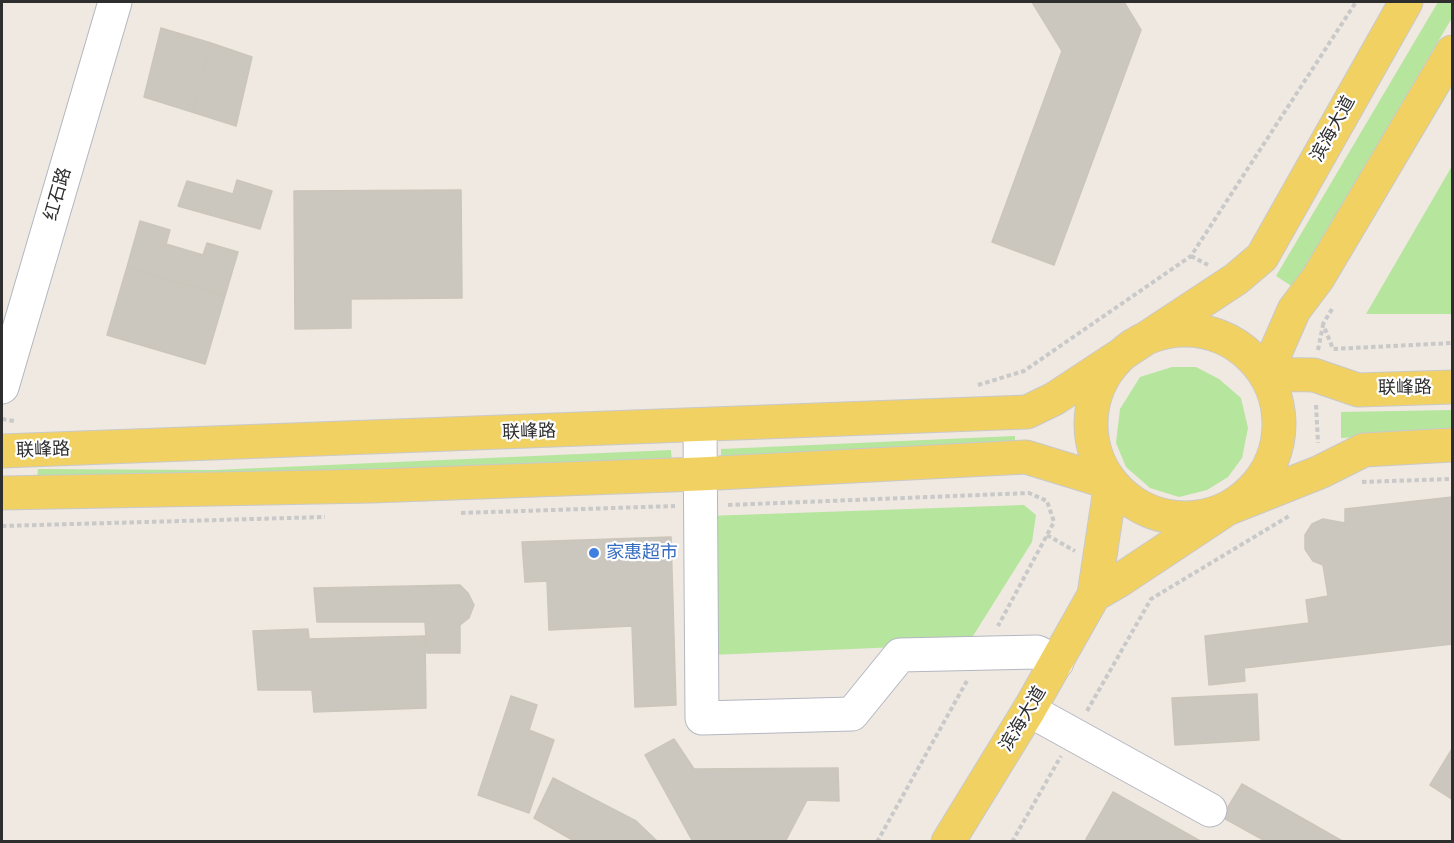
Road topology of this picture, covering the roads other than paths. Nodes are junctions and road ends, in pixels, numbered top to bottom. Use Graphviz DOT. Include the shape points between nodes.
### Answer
graph roads {
  1 [pos="115,2"];
  2 [pos="1406,2"];
  3 [pos="1452,52"];
  4 [pos="1129,348"];
  5 [pos="1266,374"];
  6 [pos="2,387"];
  7 [pos="1452,387"];
  8 [pos="700,426"];
  9 [pos="1452,445"];
  10 [pos="2,451"];
  11 [pos="699,474"];
  12 [pos="1111,483"];
  13 [pos="2,493"];
  14 [pos="1227,509"];
  15 [pos="1094,595"];
  16 [pos="1056,662"];
  17 [pos="1029,710"];
  18 [pos="1210,810"];
  19 [pos="948,842"];
  1 -- 6 [label="street, 红石路"];
  2 -- 4 [label="main road, 滨海大道" via="1262,257 1236,279"];
  3 -- 5 [label="main road" via="1326,291 1294,310"];
  4 -- 5 [label="main road" via="1156,334 1187,329 1218,335 1245,351"];
  4 -- 8 [label="main road, 联峰路" via="1028,412"];
  4 -- 12 [label="main road" via="1107,370 1094,397 1090,427 1096,457"];
  5 -- 7 [label="main road, 联峰路" via="1314,375 1358,390"];
  5 -- 14 [label="main road" via="1278,403 1279,435 1270,465 1252,491"];
  8 -- 10 [label="main road, 联峰路"];
  8 -- 11 [label="street"];
  9 -- 14 [label="main road" via="1364,450"];
  11 -- 12 [label="main road" via="1026,457"];
  11 -- 13 [label="main road" via="372,486"];
  11 -- 16 [label="street" via="702,718 852,714 900,655 1036,652"];
  12 -- 14 [label="main road" via="1135,504 1165,516 1196,518"];
  12 -- 15 [label="main road"];
  14 -- 15 [label="main road"];
  15 -- 16 [label="main road, 滨海大道"];
  16 -- 17 [label="main road, 滨海大道"];
  17 -- 18 [label="street"];
  17 -- 19 [label="main road, 滨海大道"];
}
